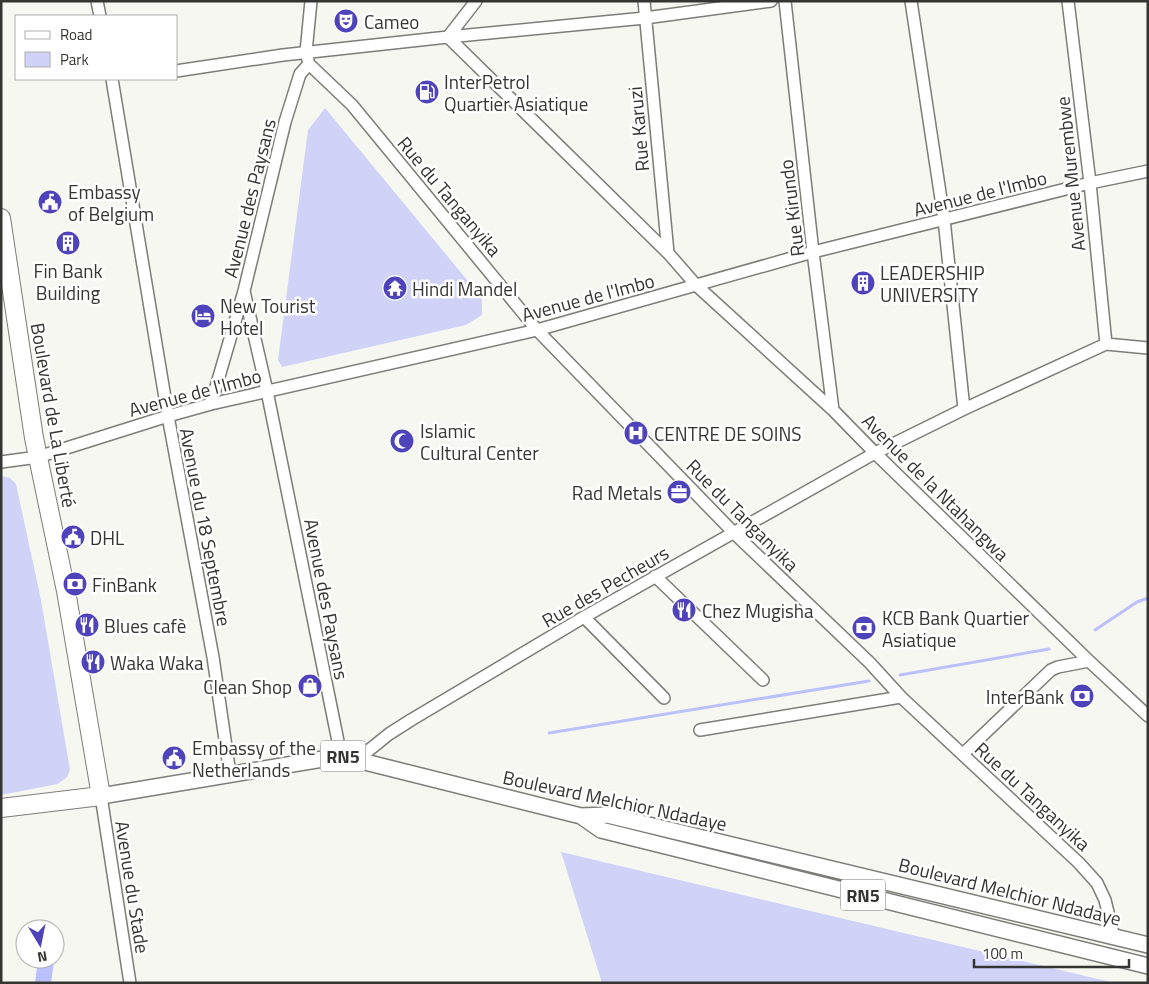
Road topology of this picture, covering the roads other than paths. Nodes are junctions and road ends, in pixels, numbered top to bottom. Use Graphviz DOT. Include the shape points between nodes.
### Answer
graph roads {
  1 [pos="98,1"];
  2 [pos="311,1"];
  3 [pos="476,1"];
  4 [pos="644,1"];
  5 [pos="771,1"];
  6 [pos="785,1"];
  7 [pos="911,1"];
  8 [pos="1068,1"];
  9 [pos="100,15"];
  10 [pos="645,18"];
  11 [pos="448,37"];
  12 [pos="308,58"];
  13 [pos="178,71"];
  14 [pos="113,80"];
  15 [pos="1148,171"];
  16 [pos="1090,183"];
  17 [pos="1,218"];
  18 [pos="944,219"];
  19 [pos="813,252"];
  20 [pos="668,253"];
  21 [pos="5,273"];
  22 [pos="696,285"];
  23 [pos="244,291"];
  24 [pos="537,330"];
  25 [pos="1106,344"];
  26 [pos="1148,348"];
  27 [pos="267,391"];
  28 [pos="211,404"];
  29 [pos="964,409"];
  30 [pos="833,410"];
  31 [pos="168,416"];
  32 [pos="875,453"];
  33 [pos="38,456"];
  34 [pos="1,462"];
  35 [pos="734,533"];
  36 [pos="656,576"];
  37 [pos="584,617"];
  38 [pos="1088,661"];
  39 [pos="763,680"];
  40 [pos="901,697"];
  41 [pos="664,698"];
  42 [pos="1148,716"];
  43 [pos="700,730"];
  44 [pos="963,754"];
  45 [pos="341,756"];
  46 [pos="358,759"];
  47 [pos="230,774"];
  48 [pos="101,796"];
  49 [pos="1,808"];
  50 [pos="581,816"];
  51 [pos="1114,937"];
  52 [pos="1148,945"];
  53 [pos="1148,966"];
  54 [pos="130,983"];
  1 -- 9 [label="street"];
  2 -- 12 [label="street, Avenue des Paysans"];
  3 -- 11 [label="street"];
  4 -- 10 [label="street, Rue Karuzi"];
  5 -- 10 [label="street"];
  6 -- 19 [label="street, Rue Kirundo"];
  7 -- 18 [label="street"];
  8 -- 16 [label="street, Avenue Murembwe"];
  10 -- 11 [label="street"];
  10 -- 20 [label="street, Rue Karuzi"];
  11 -- 12 [label="street"];
  11 -- 20 [label="street, Avenue de la Ntahangwa"];
  12 -- 13 [label="street"];
  12 -- 23 [label="street, Avenue des Paysans" via="285,122"];
  12 -- 24 [label="street, Rue du Tanganyika" via="352,105"];
  14 -- 31 [label="street, Avenue du 18 Septembre"];
  15 -- 16 [label="street, Avenue de l'Imbo"];
  16 -- 18 [label="street, Avenue de l'Imbo"];
  16 -- 25 [label="street, Avenue Murembwe"];
  17 -- 21 [label="highway, Boulevard de La Liberté"];
  18 -- 19 [label="street, Avenue de l'Imbo"];
  18 -- 29 [label="street"];
  19 -- 22 [label="street, Avenue de l'Imbo"];
  19 -- 30 [label="street, Rue Kirundo"];
  20 -- 22 [label="street, Avenue de la Ntahangwa"];
  21 -- 33 [label="highway, Boulevard de La Liberté"];
  22 -- 24 [label="street, Avenue de l'Imbo"];
  22 -- 30 [label="street, Avenue de la Ntahangwa"];
  23 -- 27 [label="street, Avenue des Paysans"];
  23 -- 28 [label="street, Avenue des Paysans"];
  24 -- 27 [label="street, Avenue de l'Imbo"];
  24 -- 35 [label="street, Rue du Tanganyika"];
  25 -- 26 [label="street"];
  25 -- 29 [label="street, Rue des Pecheurs"];
  27 -- 28 [label="street, Avenue de l'Imbo"];
  27 -- 45 [label="street, Avenue des Paysans"];
  28 -- 31 [label="street, Avenue de l'Imbo"];
  29 -- 32 [label="street, Rue des Pecheurs"];
  30 -- 32 [label="street, Avenue de la Ntahangwa"];
  31 -- 33 [label="street, Avenue de l'Imbo"];
  31 -- 47 [label="street, Avenue du 18 Septembre" via="213,657"];
  32 -- 35 [label="street, Rue des Pecheurs"];
  32 -- 38 [label="street, Avenue de la Ntahangwa"];
  33 -- 34 [label="street, Avenue de l'Imbo"];
  33 -- 48 [label="highway, Boulevard de La Liberté" via="66,591"];
  35 -- 36 [label="street, Rue des Pecheurs"];
  35 -- 40 [label="street, Rue du Tanganyika"];
  36 -- 37 [label="street, Rue des Pecheurs"];
  36 -- 39 [label="street"];
  37 -- 41 [label="street"];
  37 -- 46 [label="street, Rue des Pecheurs" via="404,724"];
  38 -- 42 [label="street, Avenue de la Ntahangwa"];
  38 -- 44 [label="street" via="1051,670"];
  40 -- 43 [label="street"];
  40 -- 44 [label="street, Rue du Tanganyika"];
  44 -- 51 [label="street, Rue du Tanganyika" via="1097,882"];
  45 -- 46 [label="main road, Boulevard Melchior Ndadaye / RN5"];
  45 -- 47 [label="main road, Boulevard Melchior Ndadaye / RN5"];
  46 -- 50 [label="main road, Boulevard Melchior Ndadaye / RN5"];
  47 -- 48 [label="main road, Boulevard Melchior Ndadaye / RN5"];
  48 -- 49 [label="highway, RN5"];
  48 -- 54 [label="street, Avenue du Stade"];
  50 -- 51 [label="main road, Boulevard Melchior Ndadaye / RN5" via="607,815"];
  50 -- 53 [label="main road, RN5" via="602,830"];
  51 -- 52 [label="main road, Boulevard Melchior Ndadaye / RN5"];
}
